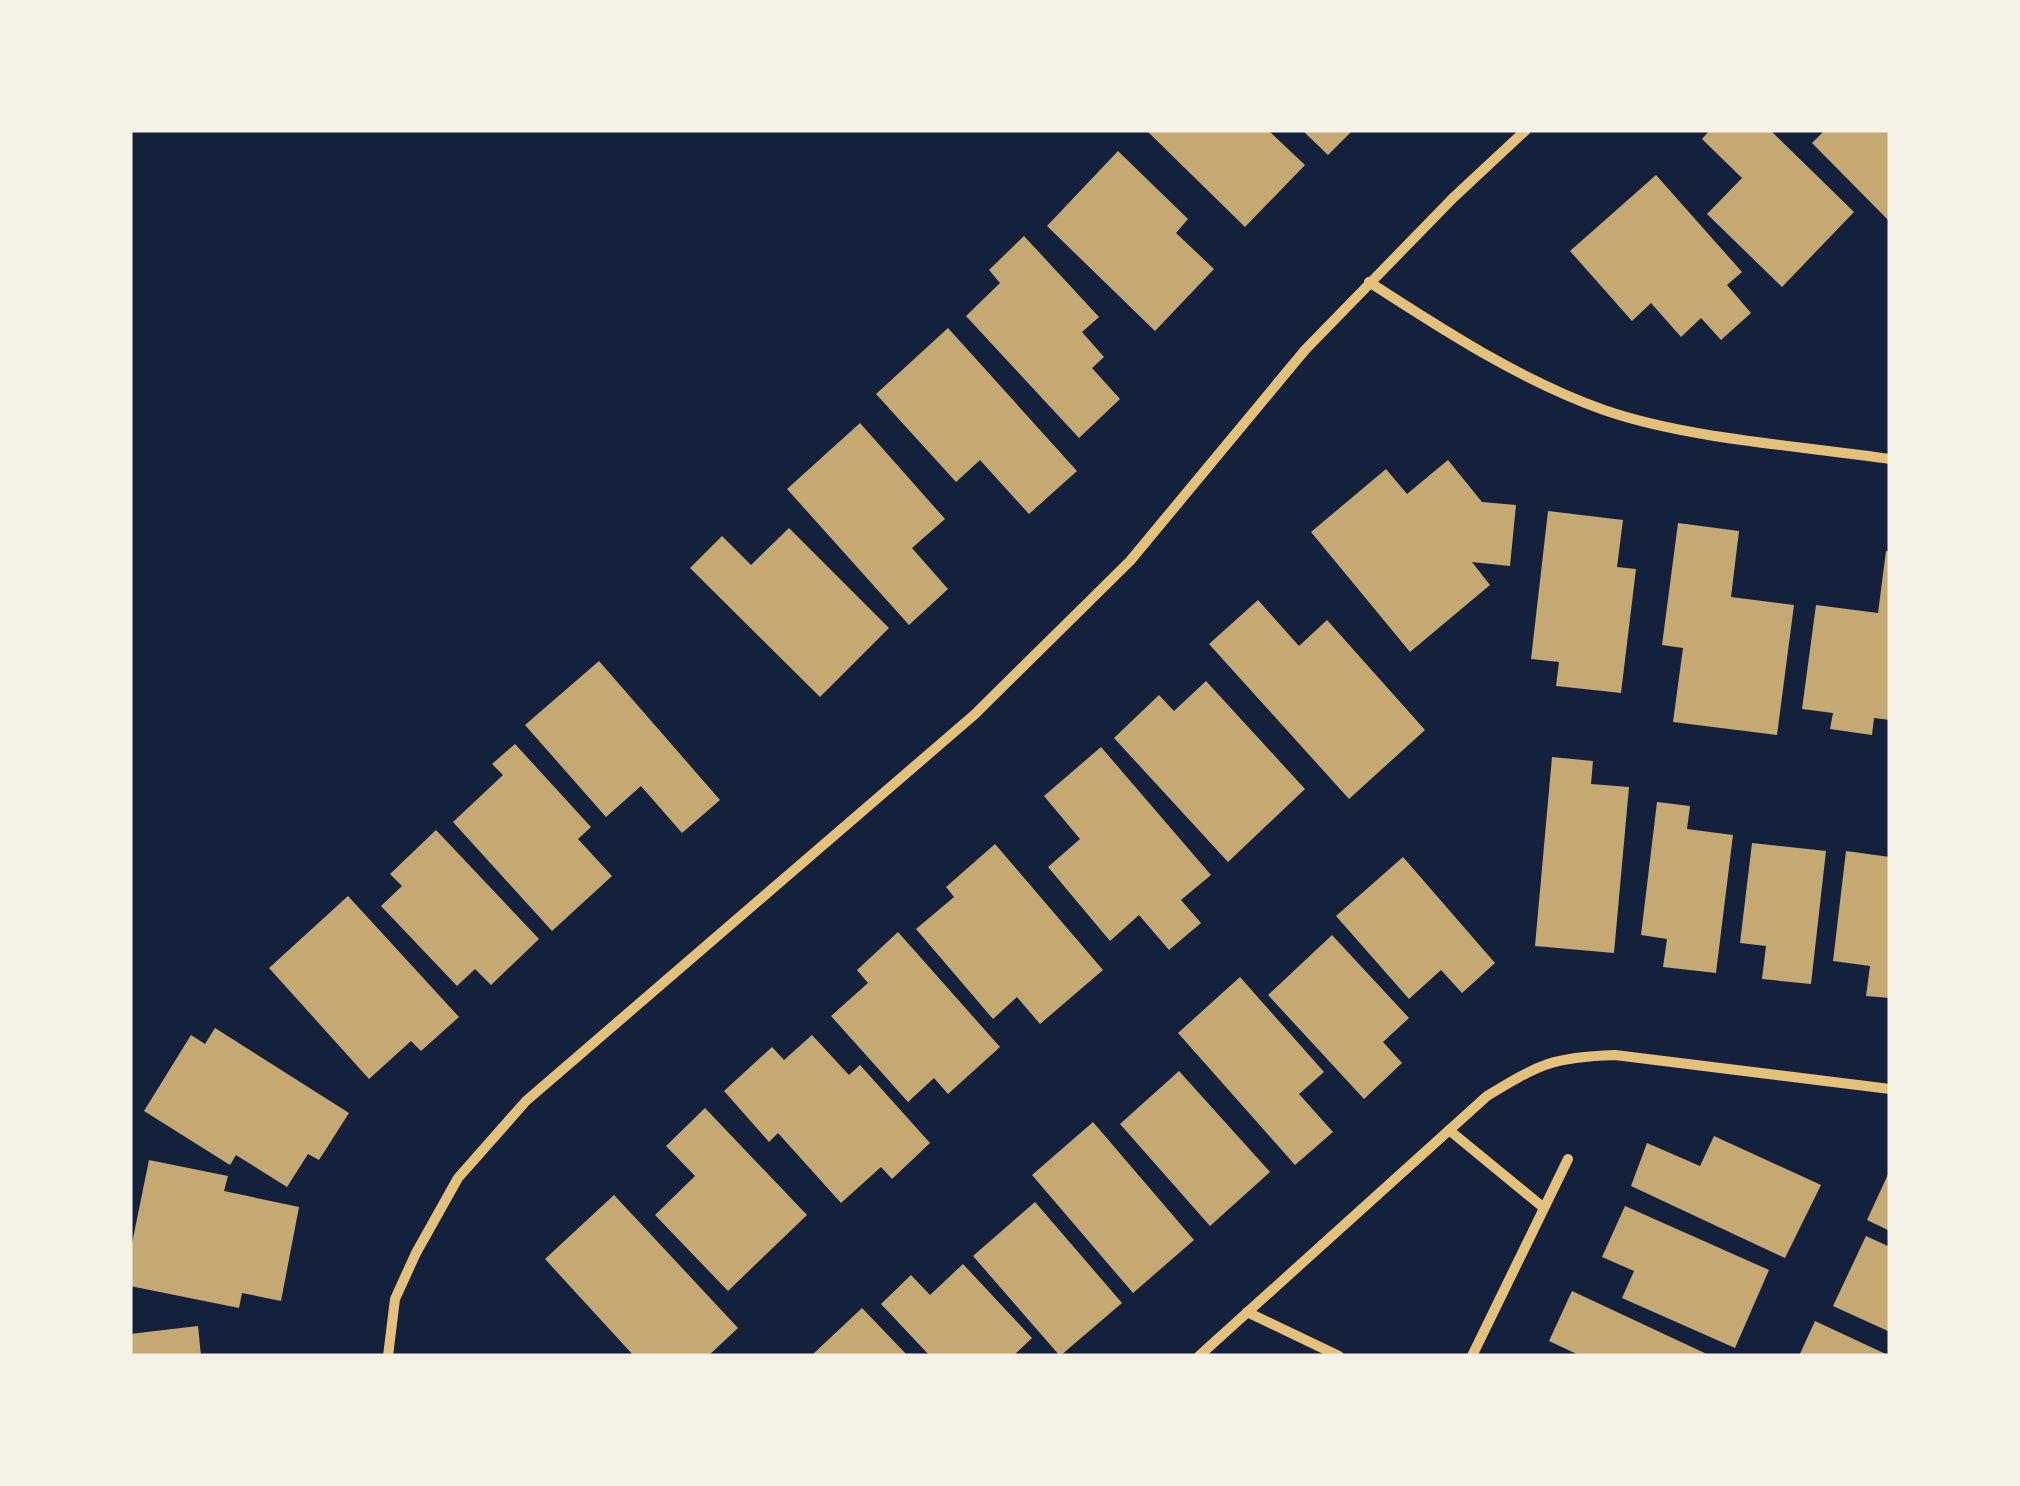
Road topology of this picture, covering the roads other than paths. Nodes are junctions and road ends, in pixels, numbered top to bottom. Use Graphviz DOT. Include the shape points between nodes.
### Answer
graph roads {
  1 [pos="1526,130"];
  2 [pos="1369,282"];
  3 [pos="1890,459"];
  4 [pos="1890,1089"];
  5 [pos="1450,1130"];
  6 [pos="1568,1159"];
  7 [pos="1544,1208"];
  8 [pos="1247,1312"];
  9 [pos="388,1356"];
  10 [pos="1198,1356"];
  11 [pos="1339,1356"];
  12 [pos="1472,1356"];
  1 -- 2 [label="street"];
  2 -- 3 [label="street" via="1450,335 1606,410 1690,430"];
  2 -- 9 [label="street" via="1304,350 1130,561 974,715 526,1101 458,1178 416,1253 395,1299"];
  4 -- 5 [label="street" via="1615,1054 1570,1056 1512,1080"];
  5 -- 7 [label="street"];
  5 -- 8 [label="street"];
  6 -- 7 [label="street"];
  7 -- 12 [label="street"];
  8 -- 10 [label="street"];
  8 -- 11 [label="street"];
}
